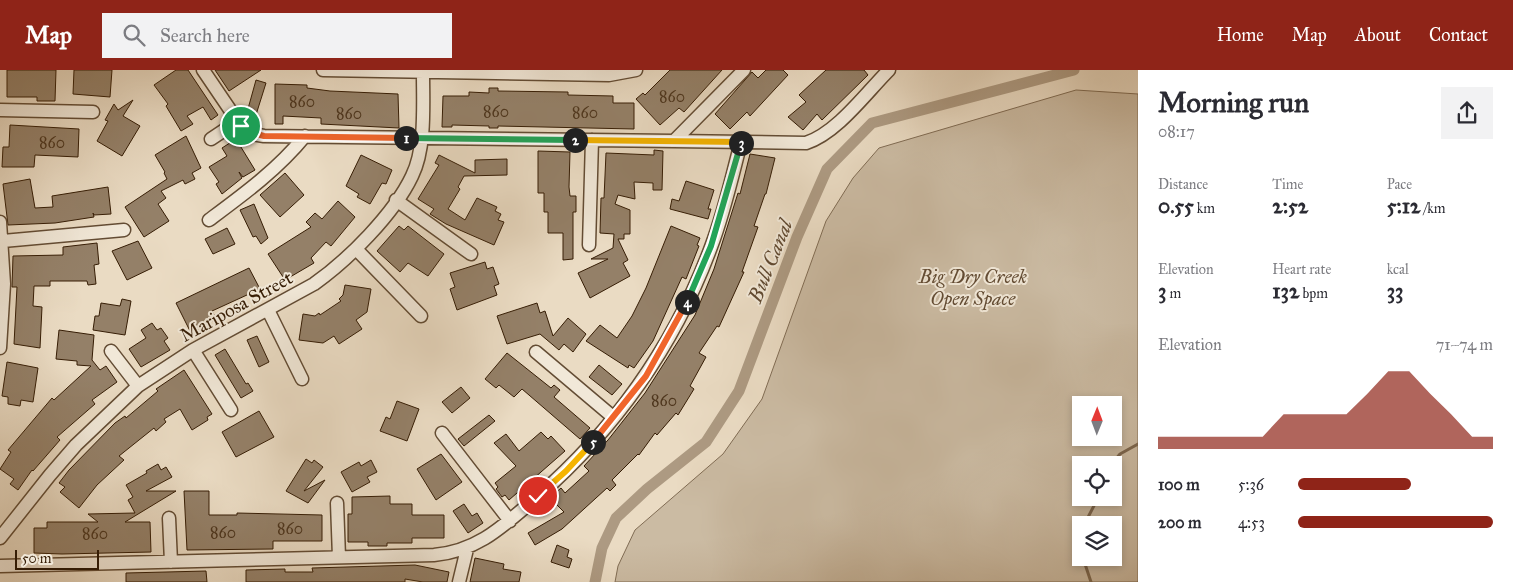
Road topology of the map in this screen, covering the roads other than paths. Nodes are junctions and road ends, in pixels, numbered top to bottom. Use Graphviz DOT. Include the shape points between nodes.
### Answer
graph roads {
  1 [pos="203,70"];
  2 [pos="323,70"];
  3 [pos="636,70"];
  4 [pos="744,70"];
  5 [pos="888,70"];
  6 [pos="423,73"];
  7 [pos="0,110"];
  8 [pos="93,112"];
  9 [pos="238,121"];
  10 [pos="305,136"];
  11 [pos="422,138"];
  12 [pos="211,139"];
  13 [pos="592,140"];
  14 [pos="674,141"];
  15 [pos="741,142"];
  16 [pos="396,200"];
  17 [pos="209,220"];
  18 [pos="0,222"];
  19 [pos="124,230"];
  20 [pos="3,241"];
  21 [pos="590,245"];
  22 [pos="356,249"];
  23 [pos="471,254"];
  24 [pos="268,310"];
  25 [pos="420,316"];
  26 [pos="0,348"];
  27 [pos="193,350"];
  28 [pos="110,351"];
  29 [pos="536,352"];
  30 [pos="302,379"];
  31 [pos="138,386"];
  32 [pos="231,410"];
  33 [pos="613,417"];
  34 [pos="442,434"];
  35 [pos="337,504"];
  36 [pos="169,518"];
  37 [pos="510,521"];
  38 [pos="0,538"];
  39 [pos="466,549"];
  40 [pos="339,557"];
  41 [pos="171,562"];
  42 [pos="0,566"];
  43 [pos="459,582"];
  1 -- 9 [label="street"];
  2 -- 6 [label="street"];
  3 -- 6 [label="street" via="609,75"];
  4 -- 14 [label="street"];
  5 -- 15 [label="street" via="817,140 806,143"];
  6 -- 11 [label="street, Mariposa Street"];
  7 -- 8 [label="street"];
  9 -- 10 [label="street" via="252,134"];
  9 -- 12 [label="street"];
  10 -- 11 [label="street"];
  10 -- 17 [label="street" via="261,183"];
  11 -- 13 [label="street"];
  11 -- 16 [label="street, Mariposa Street" via="413,176"];
  13 -- 14 [label="street"];
  13 -- 21 [label="street"];
  14 -- 15 [label="street"];
  15 -- 33 [label="street" via="729,191 698,278 650,368"];
  16 -- 22 [label="street, Mariposa Street"];
  16 -- 23 [label="street"];
  18 -- 20 [label="street"];
  19 -- 20 [label="street"];
  20 -- 26 [label="street"];
  22 -- 24 [label="street, Mariposa Street" via="321,280"];
  22 -- 25 [label="street"];
  24 -- 27 [label="street, Mariposa Street"];
  24 -- 30 [label="street"];
  27 -- 31 [label="street, Mariposa Street"];
  27 -- 32 [label="street"];
  28 -- 31 [label="street"];
  29 -- 33 [label="street"];
  31 -- 38 [label="street, Mariposa Street" via="50,475"];
  33 -- 37 [label="street" via="566,471"];
  34 -- 37 [label="street"];
  35 -- 40 [label="street"];
  36 -- 41 [label="street"];
  37 -- 39 [label="street"];
  39 -- 40 [label="street" via="434,555"];
  39 -- 43 [label="street"];
  40 -- 41 [label="street"];
  41 -- 42 [label="street"];
}
